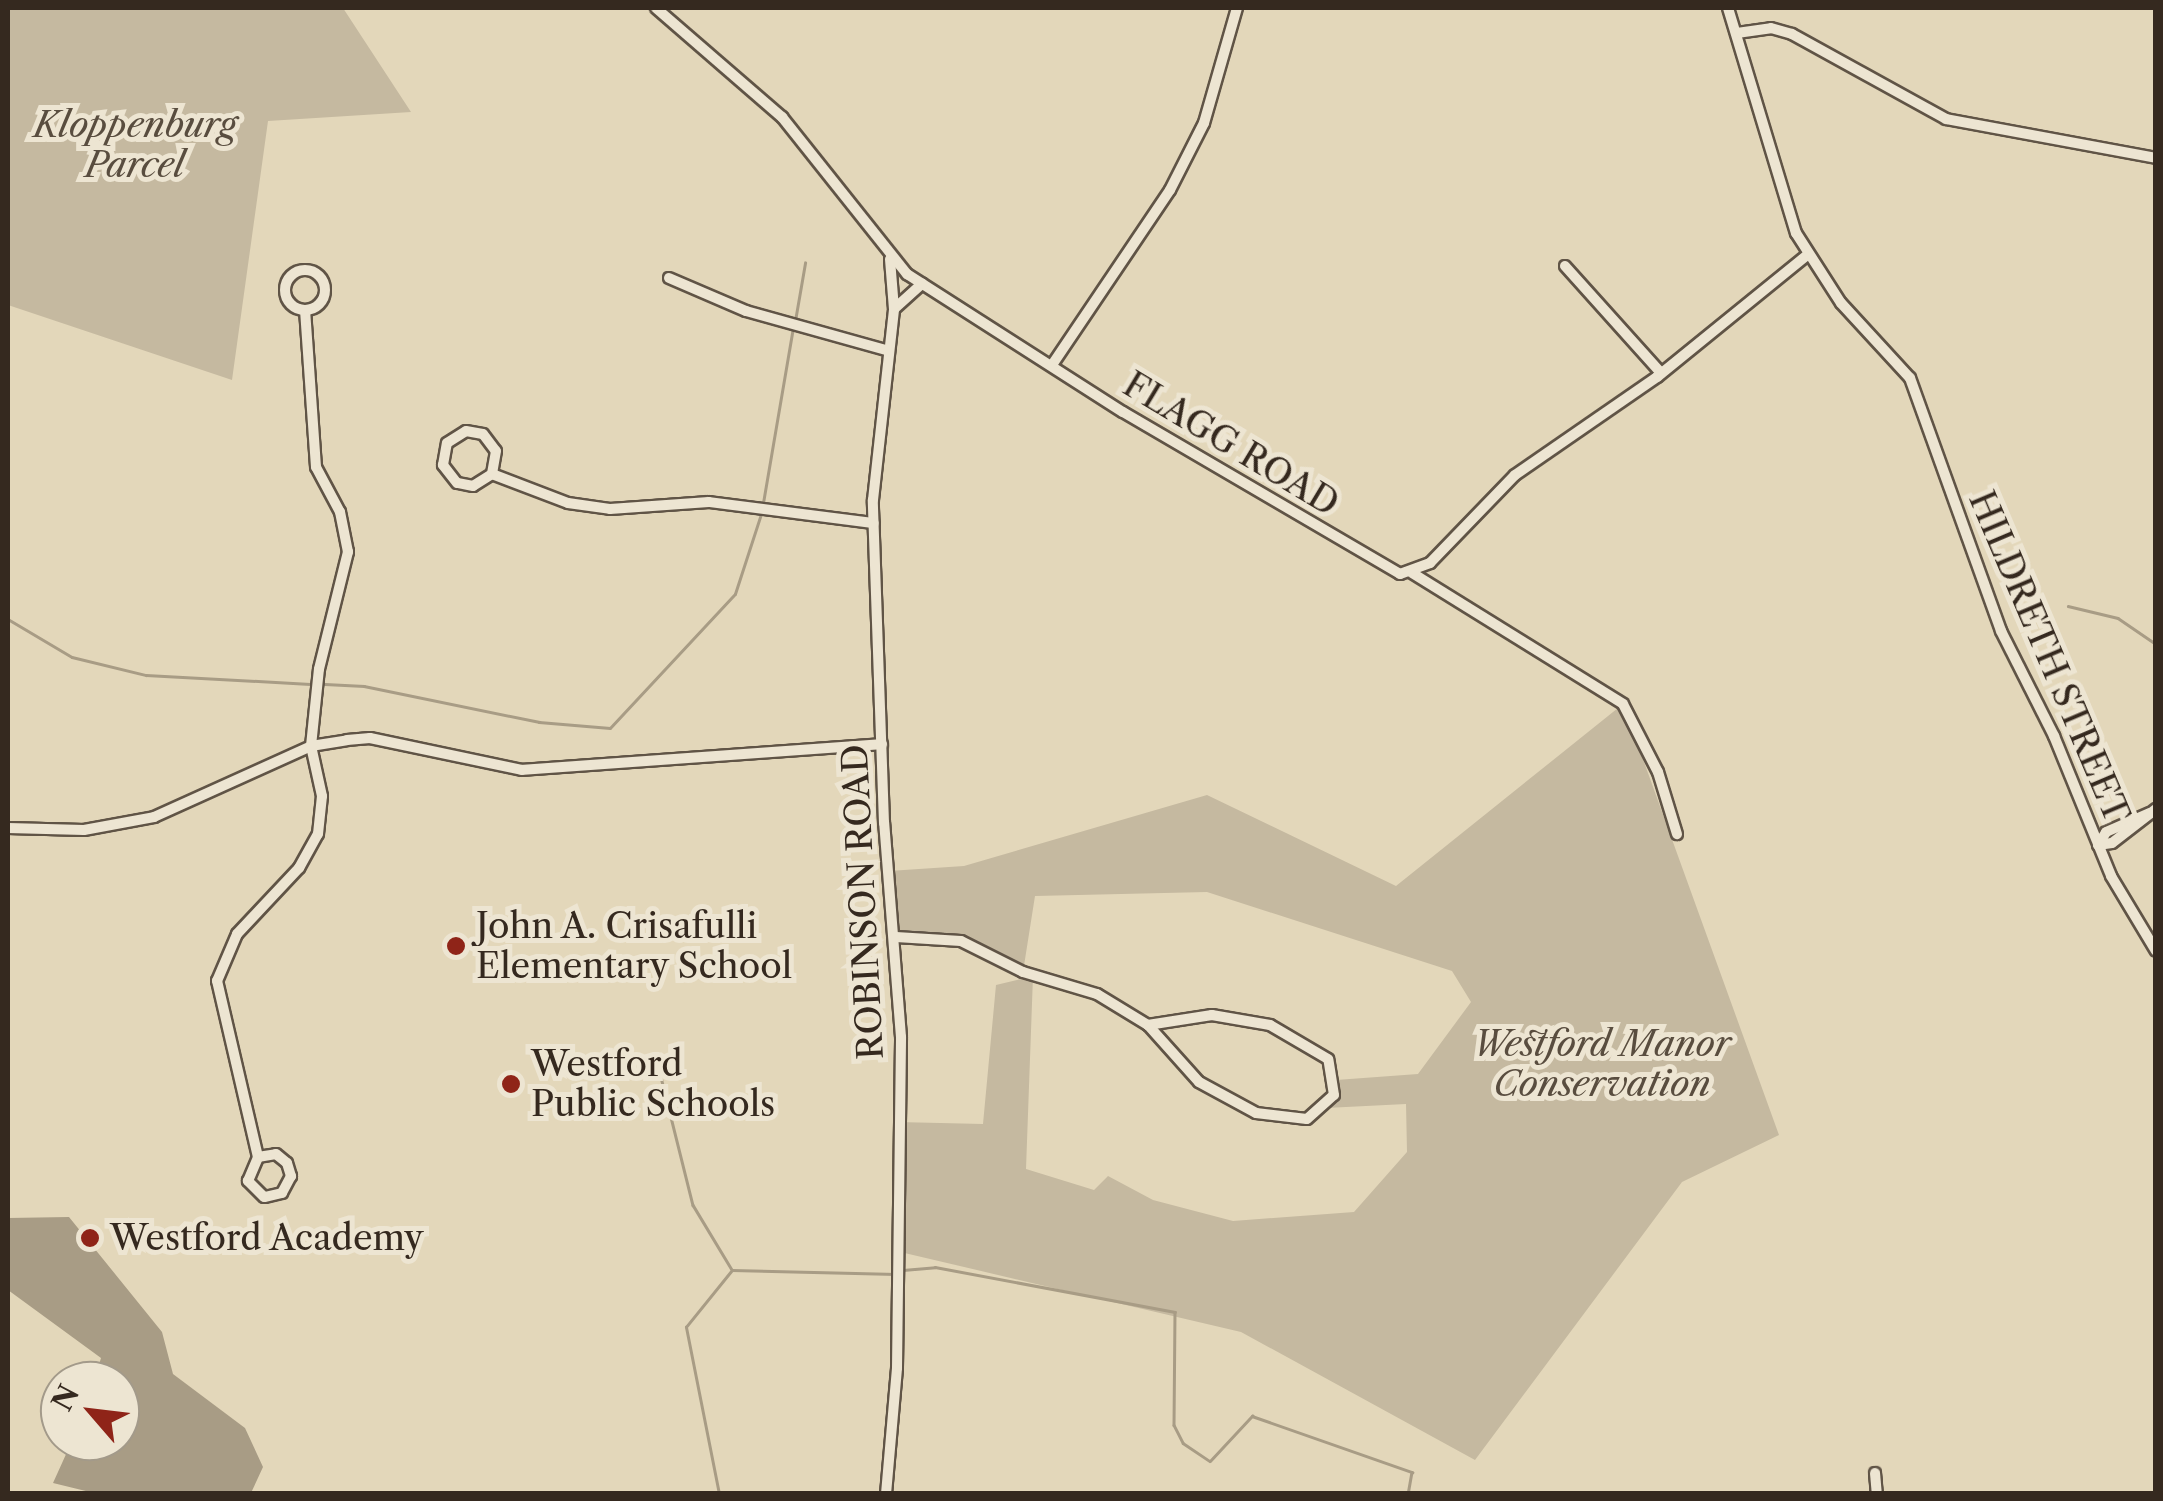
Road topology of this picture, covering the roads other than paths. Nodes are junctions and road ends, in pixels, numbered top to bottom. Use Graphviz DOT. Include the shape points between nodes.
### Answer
graph roads {
  1 [pos="656,8"];
  2 [pos="1237,8"];
  3 [pos="1728,8"];
  4 [pos="1736,33"];
  5 [pos="2156,158"];
  6 [pos="1807,254"];
  7 [pos="890,259"];
  8 [pos="1565,266"];
  9 [pos="669,278"];
  10 [pos="922,284"];
  11 [pos="894,309"];
  12 [pos="305,311"];
  13 [pos="889,352"];
  14 [pos="1052,365"];
  15 [pos="1661,373"];
  16 [pos="492,474"];
  17 [pos="874,523"];
  18 [pos="1412,573"];
  19 [pos="882,744"];
  20 [pos="310,746"];
  21 [pos="2152,811"];
  22 [pos="8,828"];
  23 [pos="1677,834"];
  24 [pos="2098,845"];
  25 [pos="896,937"];
  26 [pos="2156,951"];
  27 [pos="1148,1025"];
  28 [pos="258,1156"];
  29 [pos="1875,1473"];
  30 [pos="886,1494"];
  31 [pos="1877,1494"];
  1 -- 7 [label="street, FLAGG ROAD" via="782,117"];
  2 -- 14 [label="street" via="1204,123 1170,190"];
  3 -- 4 [label="street, HILDRETH STREET"];
  4 -- 5 [label="street" via="1771,28 1792,34 1946,118"];
  4 -- 6 [label="street, HILDRETH STREET" via="1784,203"];
  6 -- 15 [label="street"];
  6 -- 24 [label="street, HILDRETH STREET" via="1910,378 1984,590"];
  7 -- 10 [label="street, FLAGG ROAD"];
  7 -- 11 [label="street, ROBINSON ROAD"];
  8 -- 15 [label="street"];
  9 -- 13 [label="street" via="787,324"];
  10 -- 11 [label="street"];
  10 -- 14 [label="street, FLAGG ROAD"];
  11 -- 13 [label="street, ROBINSON ROAD"];
  12 -- 12 [label="street" via="288,302 284,289 294,272 308,270 326,288 318,306"];
  12 -- 20 [label="street" via="316,467 340,512 348,552 319,669"];
  13 -- 17 [label="street, ROBINSON ROAD"];
  14 -- 18 [label="street, FLAGG ROAD" via="1372,563"];
  15 -- 18 [label="street" via="1530,463 1430,564"];
  16 -- 16 [label="street" via="496,452 483,434 466,430 447,443 443,465 452,480 474,486"];
  16 -- 17 [label="street" via="533,493 595,508 709,502"];
  17 -- 19 [label="street, ROBINSON ROAD"];
  18 -- 23 [label="street, FLAGG ROAD" via="1623,704 1658,772"];
  19 -- 20 [label="street" via="553,770 498,767 370,738"];
  19 -- 25 [label="street, ROBINSON ROAD"];
  20 -- 22 [label="street" via="154,817 91,830"];
  20 -- 28 [label="street" via="322,796 318,834 299,868 236,934 217,982"];
  21 -- 24 [label="street" via="2112,843"];
  24 -- 26 [label="street, HILDRETH STREET"];
  25 -- 27 [label="street" via="971,944 1023,972 1097,994"];
  25 -- 30 [label="street, ROBINSON ROAD" via="898,1333"];
  27 -- 27 [label="street" via="1212,1015 1284,1030 1328,1059 1334,1095 1307,1120 1256,1114 1188,1074"];
  28 -- 28 [label="street" via="276,1154 287,1163 290,1181 282,1193 268,1197 252,1189 248,1172"];
  29 -- 31 [label="street"];
}
